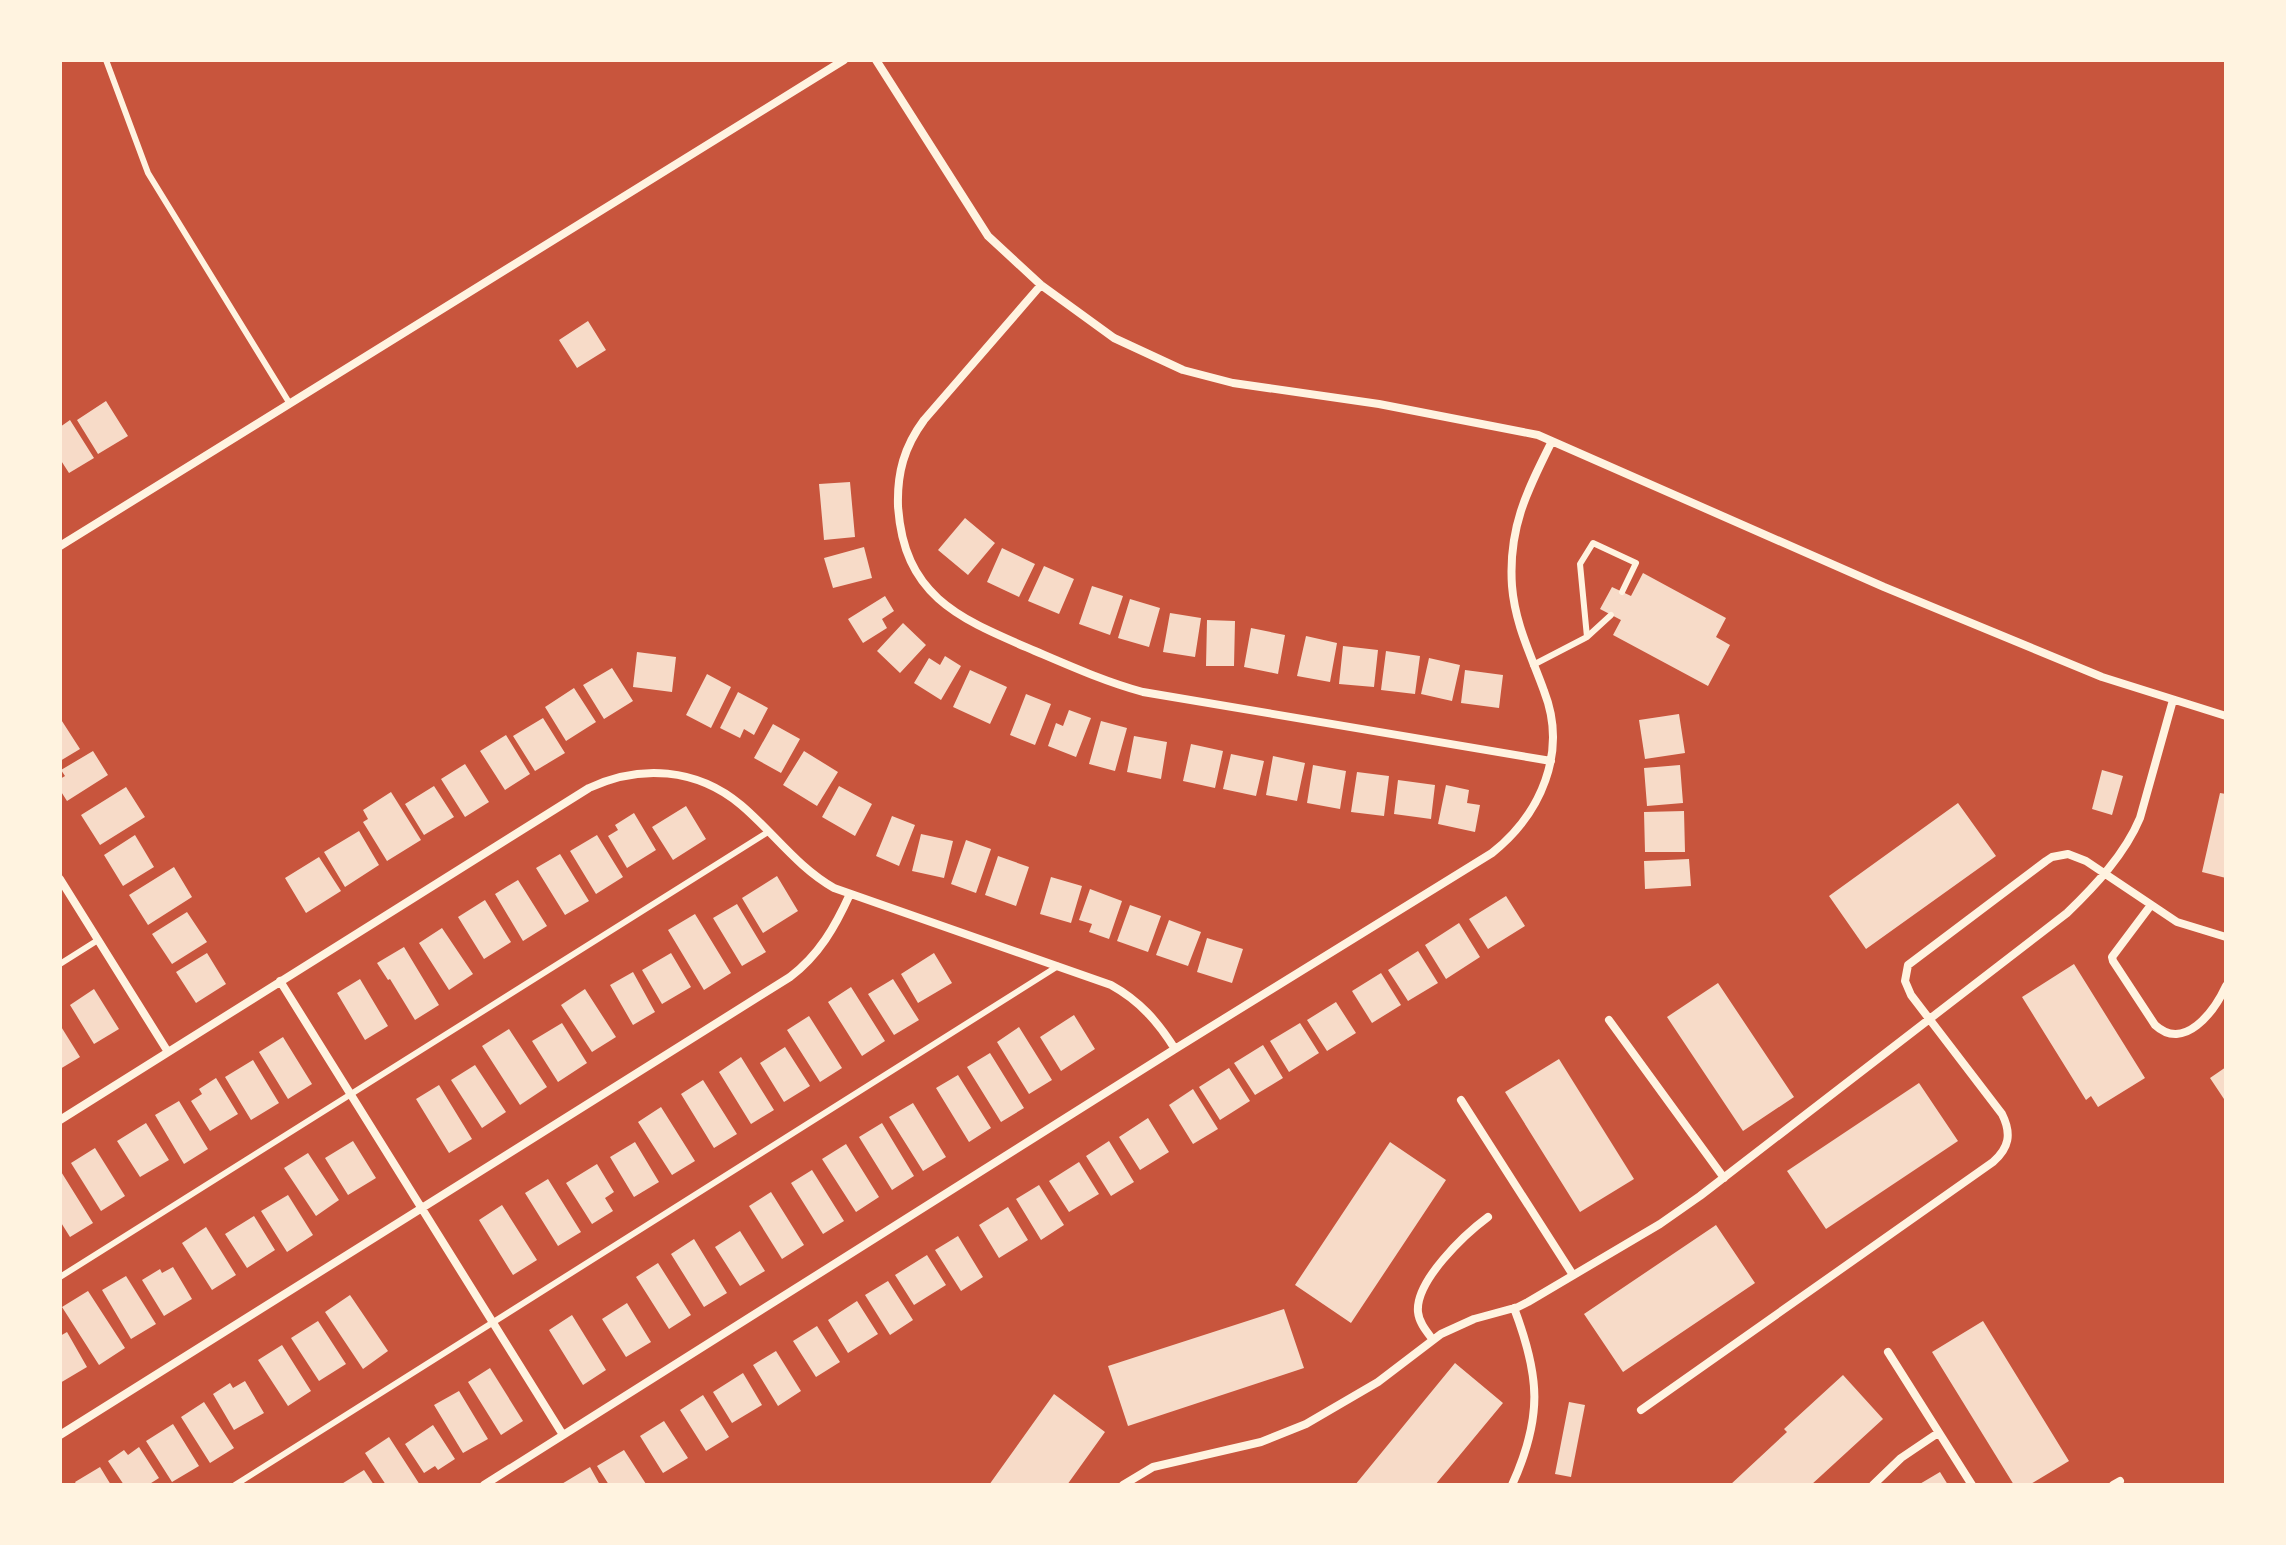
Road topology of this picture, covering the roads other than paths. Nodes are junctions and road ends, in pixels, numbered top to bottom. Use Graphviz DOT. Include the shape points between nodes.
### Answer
graph roads {
  1 [pos="106,60"];
  2 [pos="844,60"];
  3 [pos="876,60"];
  4 [pos="1041,285"];
  5 [pos="290,404"];
  6 [pos="1552,441"];
  7 [pos="60,546"];
  8 [pos="1622,592"];
  9 [pos="1611,615"];
  10 [pos="1587,637"];
  11 [pos="1533,665"];
  12 [pos="2173,700"];
  13 [pos="2226,716"];
  14 [pos="1551,761"];
  15 [pos="768,832"];
  16 [pos="2103,873"];
  17 [pos="60,879"];
  18 [pos="850,894"];
  19 [pos="2151,905"];
  20 [pos="2226,937"];
  21 [pos="98,940"];
  22 [pos="60,964"];
  23 [pos="1058,966"];
  24 [pos="280,981"];
  25 [pos="2226,986"];
  26 [pos="1930,1019"];
  27 [pos="1609,1020"];
  28 [pos="1175,1049"];
  29 [pos="168,1052"];
  30 [pos="351,1094"];
  31 [pos="1461,1100"];
  32 [pos="60,1120"];
  33 [pos="1724,1178"];
  34 [pos="423,1208"];
  35 [pos="1488,1217"];
  36 [pos="1573,1275"];
  37 [pos="60,1277"];
  38 [pos="1514,1308"];
  39 [pos="493,1322"];
  40 [pos="1433,1340"];
  41 [pos="1888,1352"];
  42 [pos="1641,1410"];
  43 [pos="1938,1433"];
  44 [pos="60,1435"];
  45 [pos="563,1435"];
  46 [pos="235,1485"];
  47 [pos="484,1485"];
  48 [pos="1123,1485"];
  49 [pos="1512,1485"];
  50 [pos="1873,1485"];
  51 [pos="1972,1485"];
  1 -- 5 [label="lane" via="148,173"];
  2 -- 5 [label="street"];
  3 -- 4 [label="street" via="988,236"];
  4 -- 6 [label="street" via="1114,338 1183,370"];
  4 -- 14 [label="street" via="924,420 902,462 902,537 917,572 941,602 977,626 1126,687"];
  5 -- 7 [label="street"];
  6 -- 11 [label="street" via="1522,505 1512,559 1515,607"];
  6 -- 12 [label="street" via="1884,587 2102,677"];
  8 -- 10 [label="lane" via="1636,563 1593,543 1580,564"];
  9 -- 10 [label="lane"];
  10 -- 11 [label="lane"];
  11 -- 14 [label="street" via="1551,714"];
  12 -- 13 [label="street"];
  12 -- 16 [label="street" via="2140,818"];
  14 -- 28 [label="street" via="1527,819 1492,853"];
  15 -- 18 [label="street" via="818,878"];
  15 -- 24 [label="street" via="733,799 693,778 651,772 621,776 589,788"];
  15 -- 30 [label="lane"];
  16 -- 19 [label="street"];
  16 -- 26 [label="street" via="2067,913"];
  16 -- 26 [label="street" via="2068,854 2052,857 1908,965 1908,988"];
  17 -- 21 [label="street"];
  18 -- 23 [label="street"];
  18 -- 34 [label="street" via="830,935 796,972"];
  19 -- 20 [label="street" via="2186,926"];
  19 -- 25 [label="street" via="2112,957 2155,1025 2171,1035 2188,1030 2209,1015"];
  21 -- 22 [label="lane"];
  21 -- 29 [label="street"];
  23 -- 28 [label="street" via="1130,997"];
  23 -- 39 [label="lane"];
  24 -- 29 [label="street"];
  24 -- 30 [label="street"];
  26 -- 33 [label="street"];
  26 -- 42 [label="street" via="2007,1123 2003,1153"];
  27 -- 33 [label="street"];
  28 -- 45 [label="street"];
  29 -- 32 [label="street"];
  30 -- 34 [label="street"];
  30 -- 37 [label="lane"];
  31 -- 36 [label="street"];
  33 -- 36 [label="street" via="1660,1224"];
  34 -- 39 [label="street"];
  34 -- 44 [label="street"];
  35 -- 40 [label="street" via="1453,1247 1418,1302 1419,1318"];
  36 -- 38 [label="street"];
  38 -- 40 [label="street" via="1474,1319"];
  38 -- 49 [label="street" via="1533,1366 1536,1394 1534,1423"];
  39 -- 45 [label="street"];
  39 -- 46 [label="lane"];
  40 -- 48 [label="street" via="1378,1382 1306,1424 1247,1445 1153,1467"];
  41 -- 43 [label="street"];
  43 -- 50 [label="street"];
  43 -- 51 [label="street"];
  45 -- 47 [label="street"];
}
